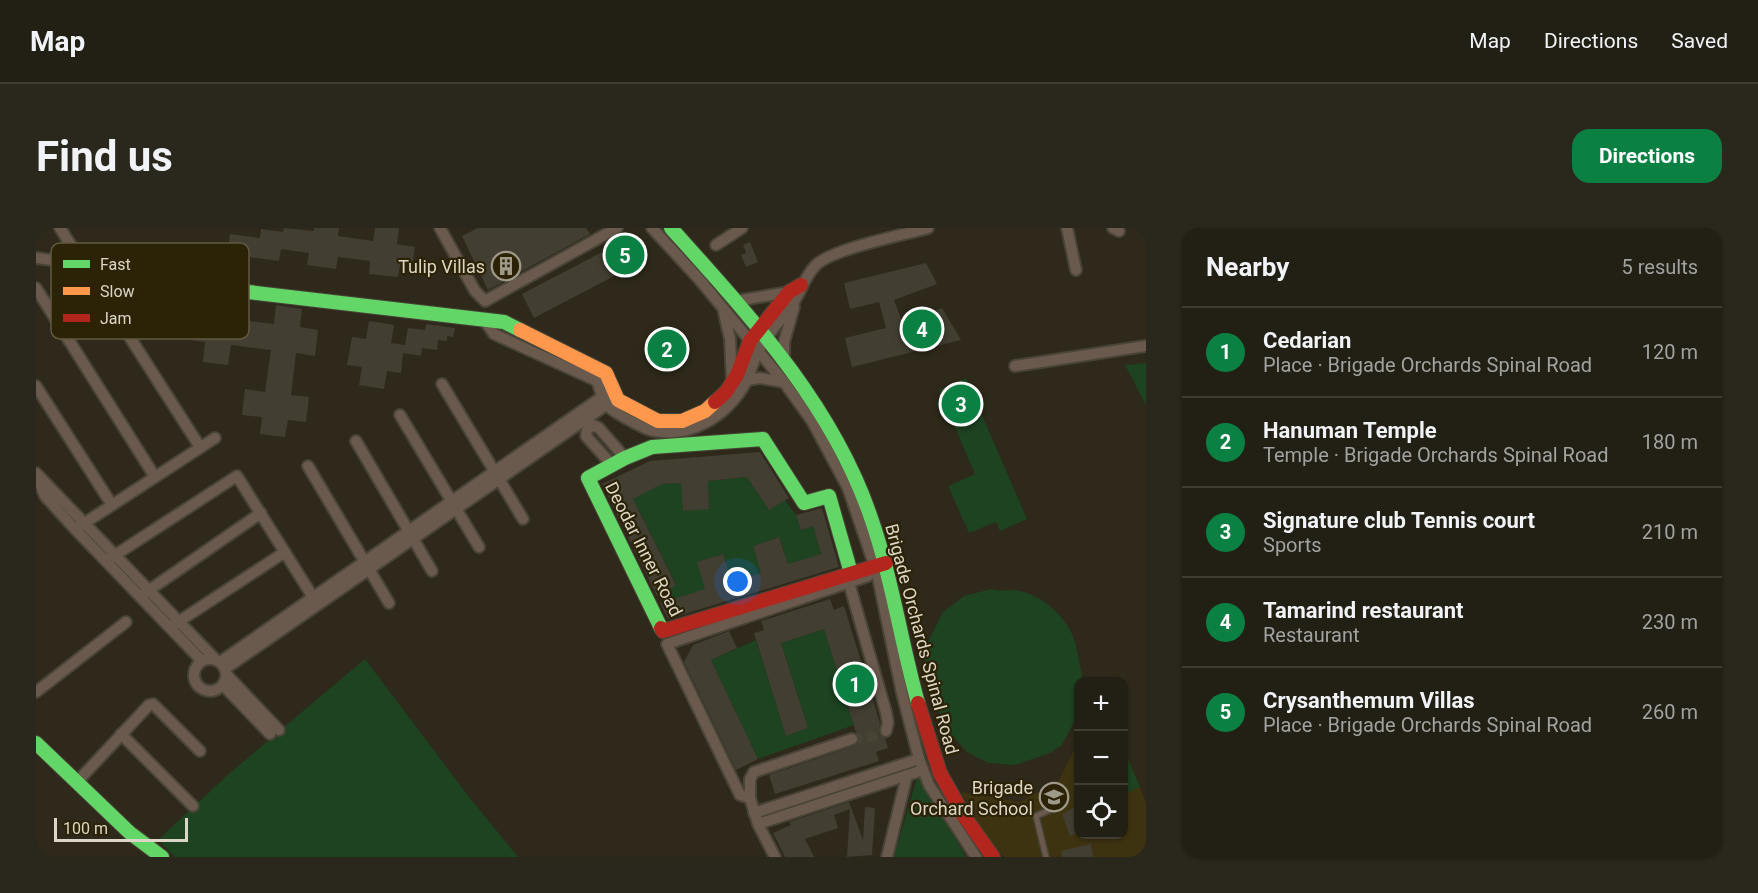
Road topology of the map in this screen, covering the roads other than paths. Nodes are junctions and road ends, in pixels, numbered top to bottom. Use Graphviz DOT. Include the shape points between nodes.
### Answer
graph roads {
  1 [pos="60,228"];
  2 [pos="617,228"];
  3 [pos="652,228"];
  4 [pos="671,228"];
  5 [pos="742,228"];
  6 [pos="928,228"];
  7 [pos="1067,228"];
  8 [pos="443,229"];
  9 [pos="70,243"];
  10 [pos="716,244"];
  11 [pos="36,258"];
  12 [pos="51,260"];
  13 [pos="1077,270"];
  14 [pos="36,288"];
  15 [pos="249,292"];
  16 [pos="796,292"];
  17 [pos="736,301"];
  18 [pos="723,309"];
  19 [pos="51,312"];
  20 [pos="763,334"];
  21 [pos="68,339"];
  22 [pos="131,339"];
  23 [pos="755,346"];
  24 [pos="1146,346"];
  25 [pos="784,361"];
  26 [pos="1015,366"];
  27 [pos="746,380"];
  28 [pos="784,382"];
  29 [pos="442,384"];
  30 [pos="732,384"];
  31 [pos="36,386"];
  32 [pos="610,397"];
  33 [pos="400,415"];
  34 [pos="215,438"];
  35 [pos="356,441"];
  36 [pos="200,447"];
  37 [pos="625,458"];
  38 [pos="612,465"];
  39 [pos="308,466"];
  40 [pos="36,474"];
  41 [pos="497,475"];
  42 [pos="155,477"];
  43 [pos="112,505"];
  44 [pos="454,505"];
  45 [pos="261,513"];
  46 [pos="523,519"];
  47 [pos="85,523"];
  48 [pos="75,529"];
  49 [pos="411,535"];
  50 [pos="479,547"];
  51 [pos="285,552"];
  52 [pos="111,558"];
  53 [pos="367,565"];
  54 [pos="881,568"];
  55 [pos="432,571"];
  56 [pos="850,578"];
  57 [pos="144,593"];
  58 [pos="315,601"];
  59 [pos="389,603"];
  60 [pos="126,622"];
  61 [pos="174,624"];
  62 [pos="202,661"];
  63 [pos="222,670"];
  64 [pos="36,692"];
  65 [pos="886,731"];
  66 [pos="275,732"];
  67 [pos="122,734"];
  68 [pos="852,740"];
  69 [pos="38,750"];
  70 [pos="200,751"];
  71 [pos="921,765"];
  72 [pos="907,775"];
  73 [pos="77,782"];
  74 [pos="750,798"];
  75 [pos="1061,805"];
  76 [pos="193,806"];
  77 [pos="756,818"];
  78 [pos="960,822"];
  79 [pos="162,857"];
  80 [pos="775,857"];
  81 [pos="887,857"];
  82 [pos="976,857"];
  83 [pos="993,857"];
  84 [pos="1046,857"];
  1 -- 9 [label="street"];
  2 -- 8 [label="street" via="485,301 475,291"];
  3 -- 18 [label="street, Brigade Orchards Spinal Road"];
  4 -- 17 [label="street, Brigade Orchards Spinal Road"];
  5 -- 10 [label="street"];
  6 -- 16 [label="street" via="833,255 815,266"];
  7 -- 13 [label="street"];
  11 -- 12 [label="street"];
  14 -- 19 [label="street"];
  15 -- 32 [label="street" via="504,322 606,373"];
  16 -- 17 [label="street"];
  16 -- 20 [label="street"];
  16 -- 25 [label="street" via="784,342"];
  17 -- 20 [label="street, Brigade Orchards Spinal Road"];
  18 -- 23 [label="street, Brigade Orchards Spinal Road"];
  18 -- 30 [label="street" via="730,339"];
  20 -- 23 [label="street"];
  20 -- 25 [label="street, Brigade Orchards Spinal Road"];
  21 -- 42 [label="street"];
  22 -- 36 [label="street"];
  23 -- 27 [label="street"];
  23 -- 28 [label="street, Brigade Orchards Spinal Road"];
  23 -- 30 [label="street"];
  24 -- 26 [label="street"];
  25 -- 54 [label="street, Brigade Orchards Spinal Road" via="821,413 860,488"];
  27 -- 28 [label="street"];
  27 -- 32 [label="street" via="720,413 684,431 647,429"];
  28 -- 54 [label="street, Brigade Orchards Spinal Road" via="812,421 848,489"];
  29 -- 41 [label="street"];
  30 -- 32 [label="street" via="705,411 682,421 651,418"];
  31 -- 43 [label="street"];
  32 -- 41 [label="street"];
  33 -- 44 [label="street"];
  34 -- 36 [label="street"];
  35 -- 49 [label="street"];
  36 -- 42 [label="street"];
  37 -- 38 [label="street, Deodar Inner Road"];
  37 -- 38 [label="street" via="593,425 586,435"];
  37 -- 56 [label="street, Deodar Inner Road" via="652,447 763,439 804,503 828,496"];
  38 -- 56 [label="street, Deodar Inner Road" via="588,478 663,631"];
  39 -- 53 [label="street"];
  40 -- 47 [label="street"];
  40 -- 48 [label="street" via="45,496"];
  41 -- 44 [label="street"];
  41 -- 46 [label="street"];
  42 -- 43 [label="street"];
  43 -- 47 [label="street"];
  44 -- 49 [label="street"];
  44 -- 50 [label="street"];
  45 -- 51 [label="street"];
  45 -- 52 [label="street" via="237,476"];
  45 -- 57 [label="street"];
  47 -- 48 [label="street"];
  47 -- 52 [label="street"];
  48 -- 52 [label="street"];
  49 -- 53 [label="street"];
  49 -- 55 [label="street"];
  51 -- 58 [label="street"];
  51 -- 61 [label="street"];
  52 -- 57 [label="street"];
  53 -- 58 [label="street"];
  53 -- 59 [label="street"];
  54 -- 56 [label="street"];
  54 -- 71 [label="street, Brigade Orchards Spinal Road"];
  54 -- 78 [label="street, Brigade Orchards Spinal Road" via="939,771"];
  56 -- 65 [label="street" via="886,712"];
  56 -- 74 [label="street" via="668,644 740,795"];
  57 -- 61 [label="street"];
  58 -- 63 [label="street"];
  60 -- 64 [label="street"];
  61 -- 62 [label="street"];
  61 -- 63 [label="street"];
  62 -- 63 [label="street" via="206,659"];
  62 -- 63 [label="street" via="193,672 197,686 209,691 218,689"];
  63 -- 66 [label="street"];
  67 -- 70 [label="street" via="153,704"];
  67 -- 73 [label="street"];
  67 -- 76 [label="street"];
  68 -- 74 [label="street" via="754,772"];
  69 -- 73 [label="street"];
  71 -- 72 [label="street"];
  71 -- 77 [label="street"];
  71 -- 78 [label="street, Brigade Orchards Spinal Road" via="929,785"];
  72 -- 77 [label="street"];
  72 -- 81 [label="street"];
  73 -- 79 [label="street" via="130,833"];
  74 -- 77 [label="street"];
  75 -- 84 [label="lane" via="1036,816"];
  77 -- 80 [label="street"];
  78 -- 82 [label="street, Brigade Orchards Spinal Road"];
  78 -- 83 [label="street, Brigade Orchards Spinal Road"];
}
